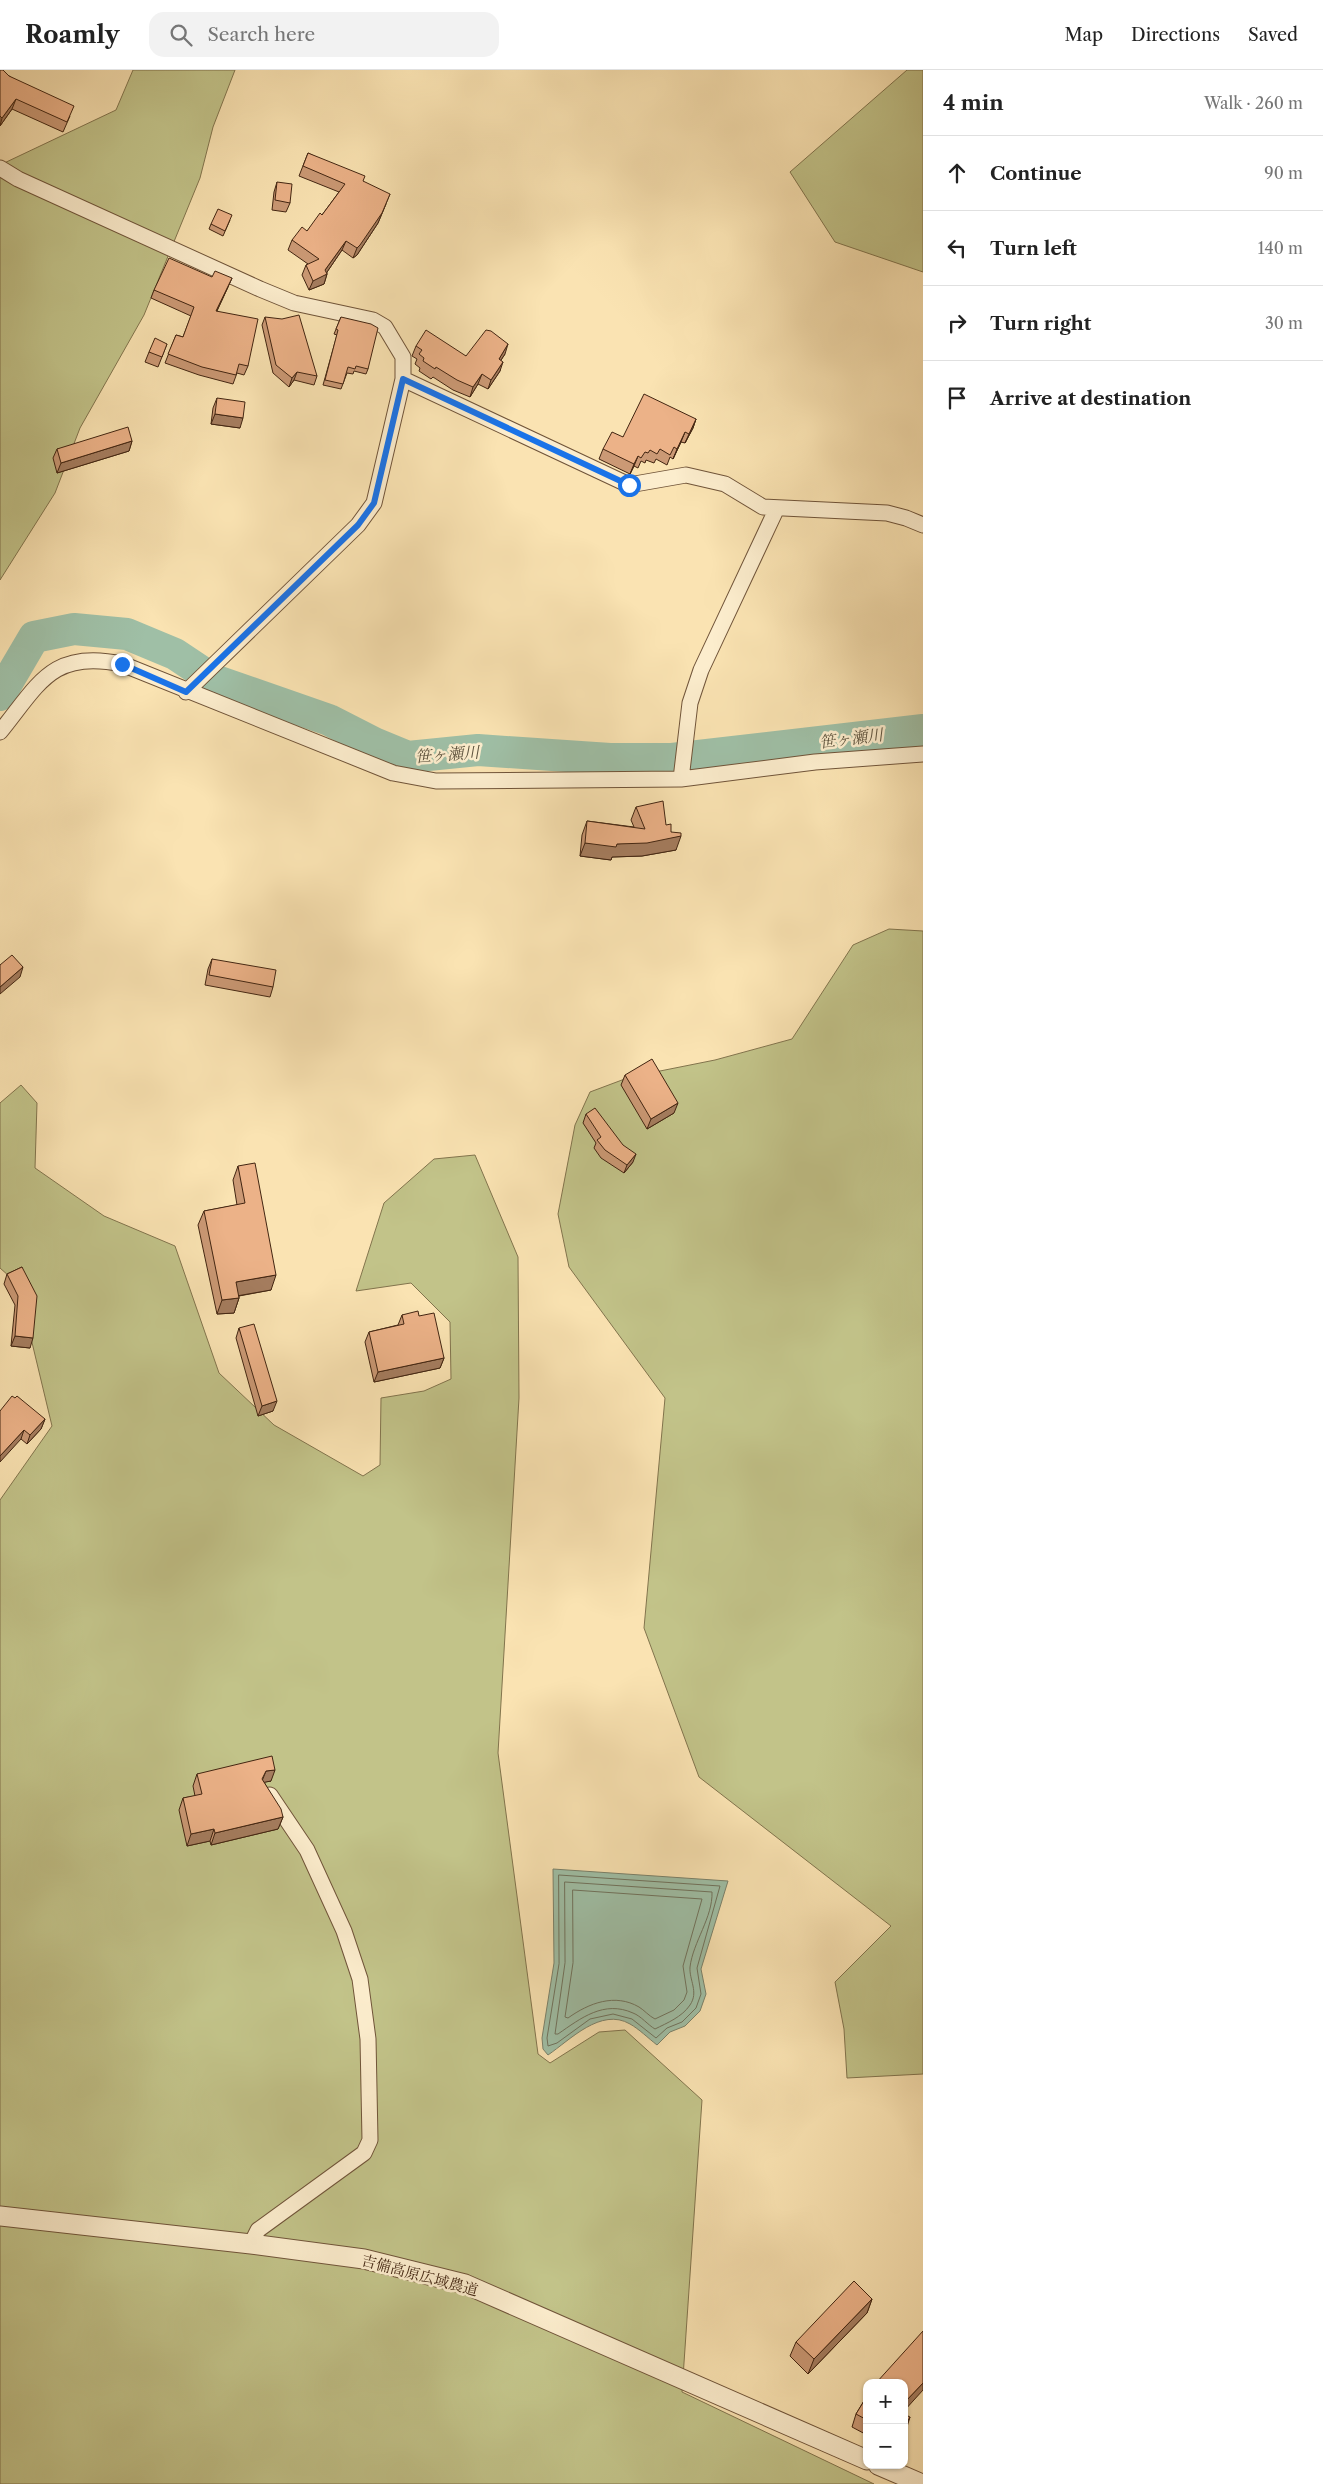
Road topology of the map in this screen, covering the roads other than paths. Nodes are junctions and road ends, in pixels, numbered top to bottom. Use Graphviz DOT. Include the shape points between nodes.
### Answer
graph roads {
  1 [pos="0,168"];
  2 [pos="403,379"];
  3 [pos="776,510"];
  4 [pos="923,525"];
  5 [pos="192,687"];
  6 [pos="0,732"];
  7 [pos="923,754"];
  8 [pos="681,773"];
  9 [pos="267,1790"];
  10 [pos="0,2216"];
  11 [pos="251,2244"];
  12 [pos="863,2458"];
  13 [pos="887,2469"];
  14 [pos="922,2484"];
  1 -- 2 [label="street" via="294,303 373,320 385,327 403,357"];
  2 -- 3 [label="street" via="629,485 669,476 706,478 725,484 763,508"];
  2 -- 5 [label="street" via="374,503 358,525"];
  3 -- 4 [label="street" via="887,513"];
  3 -- 8 [label="street" via="701,670 690,702"];
  5 -- 6 [label="street" via="122,664 87,659 71,662 43,678"];
  5 -- 8 [label="street" via="394,773 436,781"];
  7 -- 8 [label="street"];
  9 -- 11 [label="street" via="307,1850 344,1931 360,1979 368,2039 370,2140 364,2154 258,2230"];
  10 -- 11 [label="street, 吉備高原広域農道"];
  11 -- 12 [label="street, 吉備高原広域農道" via="364,2259 465,2284"];
  13 -- 14 [label="street"];
}
